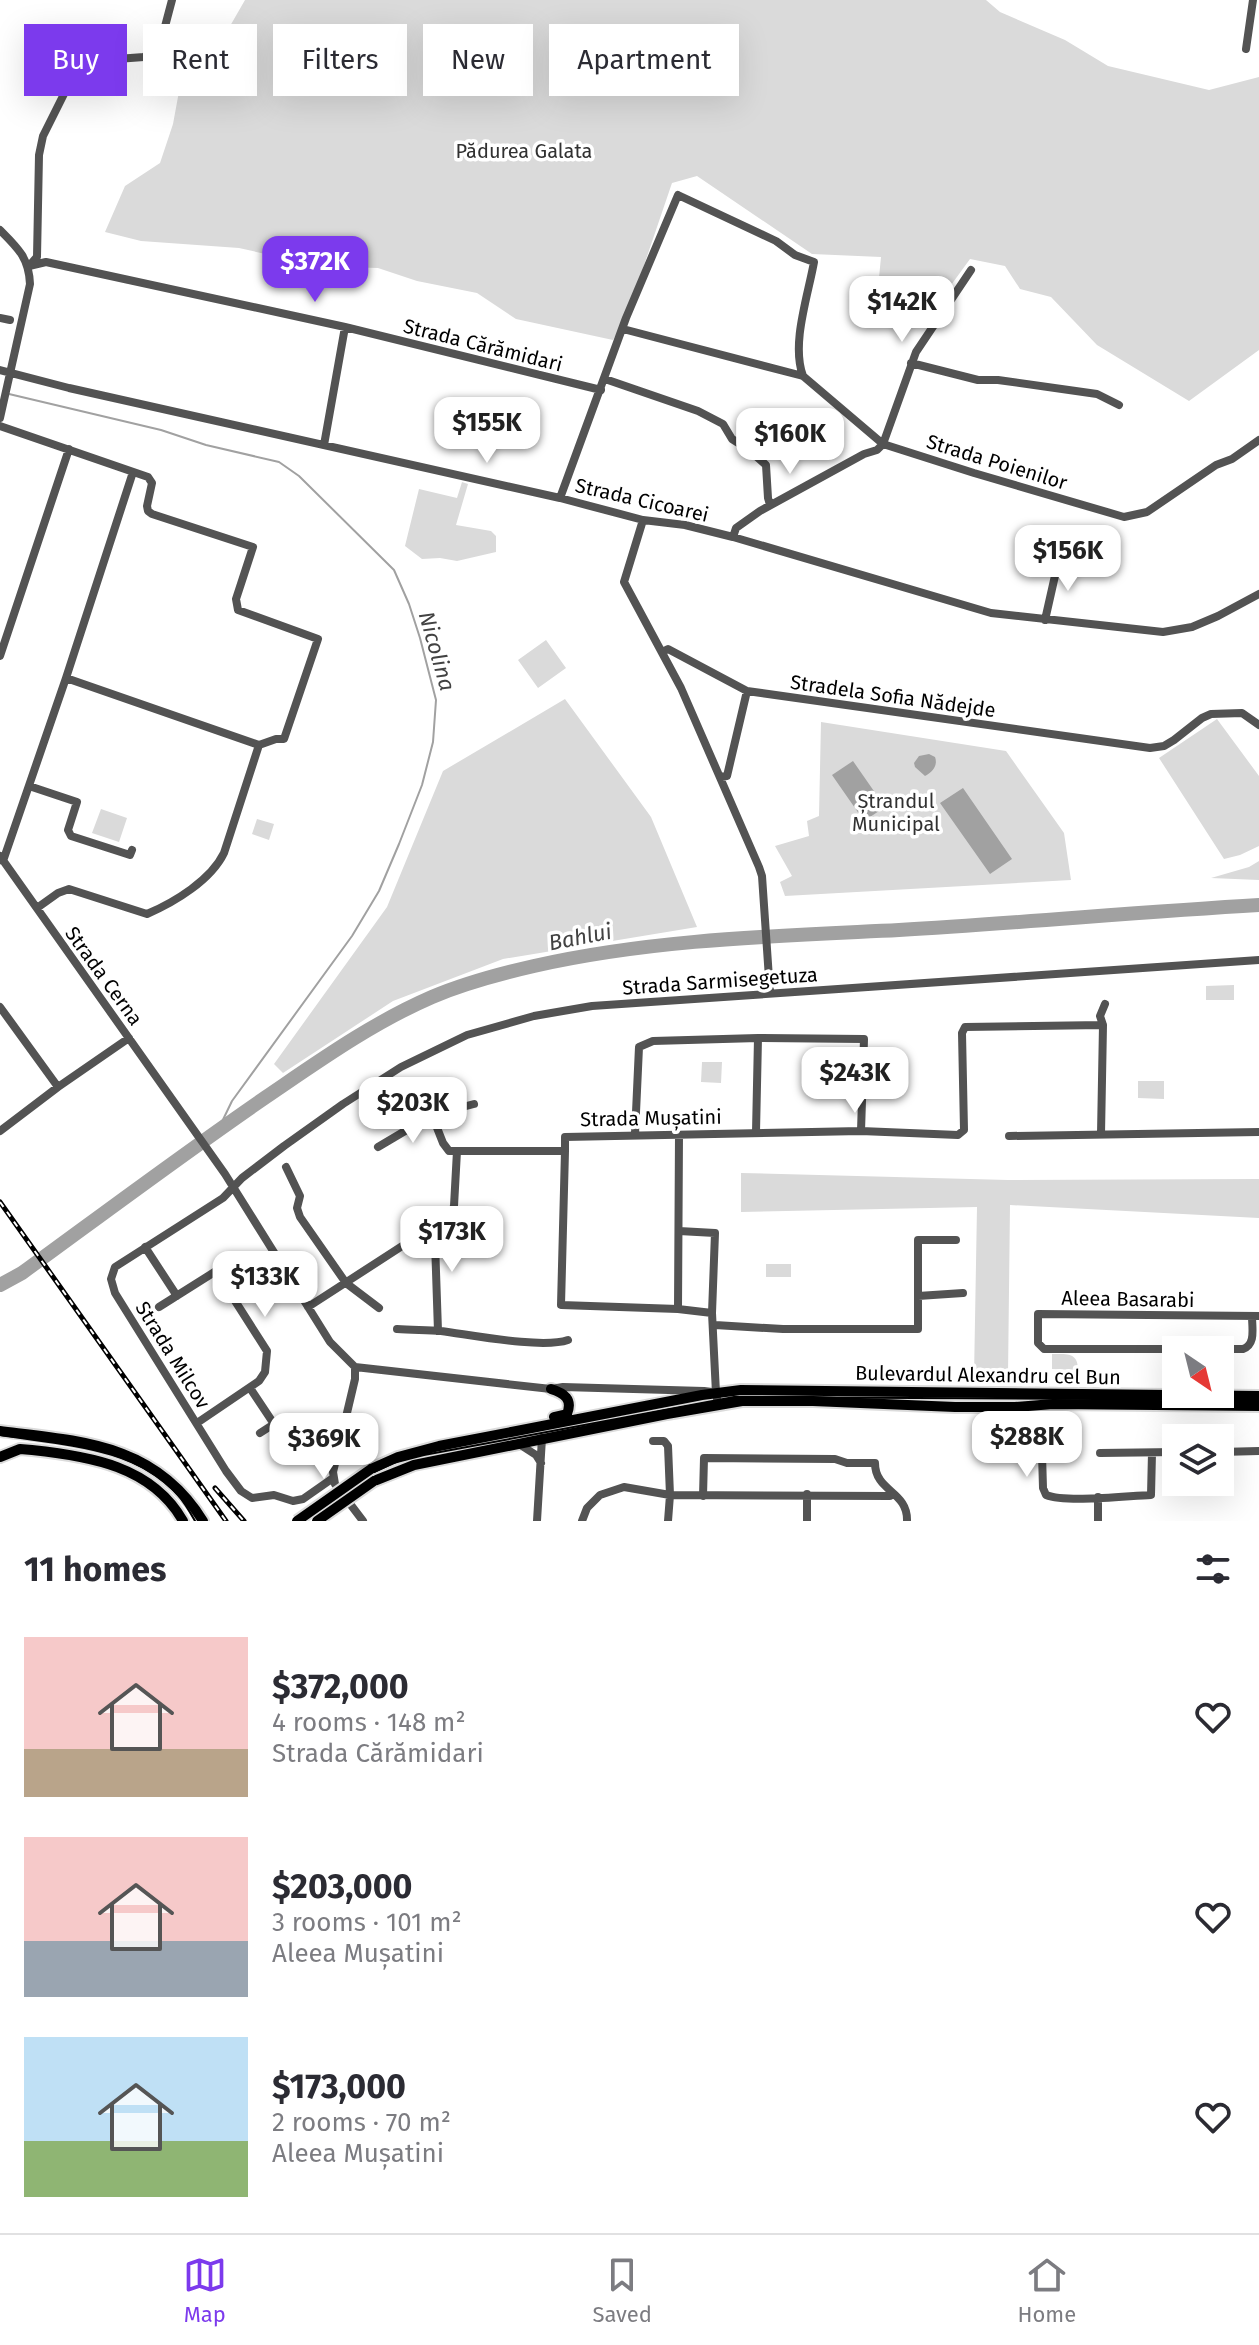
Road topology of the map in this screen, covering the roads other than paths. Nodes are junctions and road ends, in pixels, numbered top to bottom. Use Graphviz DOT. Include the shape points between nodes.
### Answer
graph roads {
  1 [pos="172,0"];
  2 [pos="1253,0"];
  3 [pos="1246,49"];
  4 [pos="0,230"];
  5 [pos="29,266"];
  6 [pos="971,270"];
  7 [pos="345,327"];
  8 [pos="623,329"];
  9 [pos="911,363"];
  10 [pos="0,370"];
  11 [pos="10,376"];
  12 [pos="803,376"];
  13 [pos="605,379"];
  14 [pos="601,390"];
  15 [pos="1119,405"];
  16 [pos="0,418"];
  17 [pos="0,426"];
  18 [pos="1259,440"];
  19 [pos="883,444"];
  20 [pos="324,445"];
  21 [pos="69,449"];
  22 [pos="133,472"];
  23 [pos="560,498"];
  24 [pos="770,505"];
  25 [pos="643,520"];
  26 [pos="733,537"];
  27 [pos="1059,558"];
  28 [pos="1259,594"];
  29 [pos="1045,620"];
  30 [pos="662,652"];
  31 [pos="0,656"];
  32 [pos="66,678"];
  33 [pos="747,691"];
  34 [pos="1259,725"];
  35 [pos="259,745"];
  36 [pos="720,777"];
  37 [pos="29,786"];
  38 [pos="132,850"];
  39 [pos="1,860"];
  40 [pos="37,908"];
  41 [pos="1259,960"];
  42 [pos="770,993"];
  43 [pos="1105,1004"];
  44 [pos="0,1007"];
  45 [pos="1103,1025"];
  46 [pos="129,1038"];
  47 [pos="758,1038"];
  48 [pos="58,1087"];
  49 [pos="474,1104"];
  50 [pos="432,1115"];
  51 [pos="0,1131"];
  52 [pos="861,1131"];
  53 [pos="756,1132"];
  54 [pos="1259,1132"];
  55 [pos="635,1134"];
  56 [pos="1101,1134"];
  57 [pos="679,1135"];
  58 [pos="1009,1136"];
  59 [pos="378,1147"];
  60 [pos="457,1151"];
  61 [pos="565,1151"];
  62 [pos="286,1167"];
  63 [pos="234,1188"];
  64 [pos="427,1230"];
  65 [pos="679,1231"];
  66 [pos="956,1240"];
  67 [pos="145,1247"];
  68 [pos="346,1283"];
  69 [pos="963,1293"];
  70 [pos="177,1296"];
  71 [pos="918,1296"];
  72 [pos="159,1307"];
  73 [pos="308,1307"];
  74 [pos="379,1308"];
  75 [pos="678,1309"];
  76 [pos="712,1313"];
  77 [pos="1256,1316"];
  78 [pos="715,1325"];
  79 [pos="397,1329"];
  80 [pos="438,1331"];
  81 [pos="568,1340"];
  82 [pos="355,1367"];
  83 [pos="250,1388"];
  84 [pos="551,1389"];
  85 [pos="1259,1396"];
  86 [pos="717,1398"];
  87 [pos="1259,1406"];
  88 [pos="197,1423"];
  89 [pos="0,1431"];
  90 [pos="517,1431"];
  91 [pos="260,1433"];
  92 [pos="542,1438"];
  93 [pos="653,1441"];
  94 [pos="519,1444"];
  95 [pos="1259,1451"];
  96 [pos="1234,1452"];
  97 [pos="1100,1453"];
  98 [pos="1152,1453"];
  99 [pos="1162,1453"];
  100 [pos="1042,1454"];
  101 [pos="0,1457"];
  102 [pos="541,1463"];
  103 [pos="333,1478"];
  104 [pos="892,1492"];
  105 [pos="807,1494"];
  106 [pos="670,1495"];
  107 [pos="703,1496"];
  108 [pos="1098,1497"];
  109 [pos="183,1521"];
  110 [pos="203,1521"];
  111 [pos="297,1521"];
  112 [pos="317,1521"];
  113 [pos="363,1521"];
  114 [pos="537,1521"];
  115 [pos="582,1521"];
  116 [pos="668,1521"];
  117 [pos="807,1521"];
  118 [pos="907,1521"];
  119 [pos="1098,1521"];
  1 -- 5 [label="street" via="163,34 144,57 72,68 74,74 43,136 37,257"];
  2 -- 3 [label="street"];
  4 -- 5 [label="street"];
  5 -- 7 [label="street, Strada Cărămidari" via="46,262"];
  5 -- 11 [label="street" via="30,284"];
  6 -- 9 [label="street"];
  7 -- 14 [label="street, Strada Cărămidari"];
  7 -- 20 [label="street"];
  8 -- 12 [label="street"];
  8 -- 12 [label="street" via="680,195 814,262 798,345"];
  8 -- 13 [label="street"];
  9 -- 15 [label="street" via="978,380 1097,394"];
  9 -- 19 [label="street"];
  10 -- 11 [label="street, Strada Cicoarei"];
  11 -- 16 [label="street"];
  11 -- 20 [label="street, Strada Cicoarei"];
  12 -- 19 [label="street"];
  13 -- 14 [label="street"];
  13 -- 24 [label="street" via="723,424 732,439 766,465"];
  14 -- 23 [label="street"];
  17 -- 21 [label="street"];
  18 -- 19 [label="street, Strada Poienilor" via="1147,512 1124,517"];
  19 -- 24 [label="street"];
  20 -- 23 [label="street, Strada Cicoarei"];
  21 -- 22 [label="street"];
  21 -- 31 [label="street"];
  22 -- 32 [label="street, Strada Cerna"];
  22 -- 35 [label="street" via="152,483 147,506 152,514 253,547 236,599 238,610 318,639 284,739"];
  23 -- 25 [label="street, Strada Cicoarei"];
  24 -- 26 [label="street" via="736,528"];
  25 -- 26 [label="street, Strada Cicoarei"];
  25 -- 30 [label="street" via="624,582"];
  26 -- 29 [label="street, Strada Cicoarei" via="978,609"];
  27 -- 29 [label="street"];
  28 -- 29 [label="street, Strada Cicoarei" via="1192,627 1163,632"];
  30 -- 33 [label="street, Stradela Sofia Nădejde" via="668,649"];
  30 -- 36 [label="street"];
  32 -- 35 [label="street"];
  32 -- 37 [label="street, Strada Cerna"];
  33 -- 34 [label="street, Stradela Sofia Nădejde" via="1150,748 1164,746 1211,714 1242,713"];
  33 -- 36 [label="street" via="727,776"];
  35 -- 40 [label="street" via="224,853 207,877 147,914 69,889"];
  36 -- 42 [label="street" via="759,867"];
  37 -- 38 [label="street" via="77,802 71,836 130,855"];
  37 -- 39 [label="street, Strada Cerna"];
  39 -- 40 [label="street, Strada Cerna"];
  40 -- 46 [label="street, Strada Cerna"];
  41 -- 42 [label="street, Strada Sarmisegetuza"];
  42 -- 63 [label="street, Strada Sarmisegetuza" via="592,1006 467,1035 401,1067 343,1104"];
  43 -- 45 [label="street"];
  44 -- 48 [label="street"];
  45 -- 52 [label="street, Strada Mușatini" via="968,1025 962,1033 960,1134"];
  45 -- 56 [label="street"];
  46 -- 48 [label="street"];
  46 -- 63 [label="street, Strada Cerna"];
  47 -- 52 [label="street" via="864,1039"];
  47 -- 53 [label="street"];
  47 -- 55 [label="street" via="653,1041 639,1047"];
  48 -- 51 [label="street"];
  49 -- 50 [label="street"];
  50 -- 59 [label="street"];
  50 -- 60 [label="street" via="446,1147"];
  52 -- 53 [label="street, Strada Mușatini"];
  53 -- 57 [label="street, Strada Mușatini"];
  54 -- 56 [label="street"];
  55 -- 57 [label="street, Strada Mușatini"];
  55 -- 61 [label="street, Strada Mușatini" via="565,1137"];
  56 -- 58 [label="street"];
  57 -- 65 [label="street"];
  60 -- 61 [label="street, Strada Mușatini"];
  60 -- 64 [label="street" via="454,1206 450,1215"];
  61 -- 75 [label="street" via="561,1305"];
  62 -- 68 [label="street" via="300,1196 298,1212"];
  63 -- 67 [label="street, Strada Milcov"];
  63 -- 73 [label="street"];
  64 -- 68 [label="street"];
  64 -- 80 [label="street" via="435,1242"];
  65 -- 75 [label="street"];
  65 -- 76 [label="street" via="715,1233"];
  66 -- 71 [label="street" via="918,1240"];
  67 -- 70 [label="street"];
  67 -- 88 [label="street, Strada Milcov" via="115,1267 115,1293"];
  68 -- 73 [label="street"];
  68 -- 74 [label="street"];
  69 -- 71 [label="street"];
  70 -- 72 [label="street"];
  70 -- 83 [label="street" via="216,1271 267,1351 265,1372"];
  71 -- 78 [label="street" via="918,1329"];
  73 -- 82 [label="street" via="330,1342"];
  75 -- 76 [label="street"];
  76 -- 78 [label="street"];
  77 -- 77 [label="street, Aleea Basarabi" via="1252,1341 1243,1349 1044,1349 1038,1343 1038,1314"];
  78 -- 86 [label="street"];
  79 -- 80 [label="street"];
  80 -- 81 [label="street" via="518,1341"];
  82 -- 84 [label="street, Bulevardul Alexandru cel Bun"];
  82 -- 103 [label="street"];
  83 -- 88 [label="street"];
  83 -- 91 [label="street" via="274,1424"];
  84 -- 86 [label="street, Bulevardul Alexandru cel Bun"];
  84 -- 90 [label="main road" via="568,1398 567,1414"];
  85 -- 86 [label="main road, Bulevardul Alexandru cel Bun" via="755,1389"];
  86 -- 87 [label="main road, Bulevardul Alexandru cel Bun" via="955,1407"];
  86 -- 90 [label="main road, Bulevardul Alexandru cel Bun"];
  86 -- 92 [label="main road, Bulevardul Alexandru cel Bun"];
  88 -- 103 [label="street, Strada Milcov" via="226,1471 252,1498 303,1499"];
  89 -- 110 [label="main road" via="93,1446 143,1461 181,1490"];
  90 -- 111 [label="main road, bridge" via="398,1457 371,1469"];
  92 -- 94 [label="main road, Bulevardul Alexandru cel Bun"];
  92 -- 102 [label="street"];
  93 -- 106 [label="street" via="668,1446"];
  94 -- 102 [label="street"];
  94 -- 112 [label="main road, Bulevardul Alexandru cel Bun, bridge" via="391,1473"];
  95 -- 96 [label="street"];
  97 -- 98 [label="street"];
  98 -- 99 [label="street"];
  98 -- 108 [label="street" via="1151,1495"];
  100 -- 108 [label="street" via="1046,1495"];
  101 -- 109 [label="main road" via="20,1449 116,1465 151,1484"];
  102 -- 114 [label="street"];
  103 -- 113 [label="street"];
  104 -- 105 [label="street"];
  104 -- 107 [label="street" via="875,1475 875,1463 704,1458"];
  104 -- 118 [label="street" via="908,1511"];
  105 -- 107 [label="street"];
  105 -- 117 [label="street"];
  106 -- 107 [label="street"];
  106 -- 115 [label="street" via="624,1487 600,1495"];
  106 -- 116 [label="street"];
  108 -- 119 [label="street"];
}
